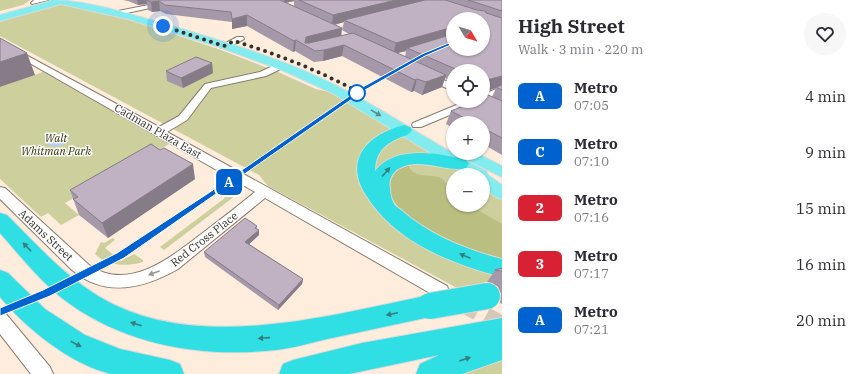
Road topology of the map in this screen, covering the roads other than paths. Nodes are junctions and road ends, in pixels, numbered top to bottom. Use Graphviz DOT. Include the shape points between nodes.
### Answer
graph roads {
  1 [pos="34,0"];
  2 [pos="38,0"];
  3 [pos="44,0"];
  4 [pos="58,0"];
  5 [pos="74,0"];
  6 [pos="183,0"];
  7 [pos="12,10"];
  8 [pos="123,12"];
  9 [pos="0,13"];
  10 [pos="0,18"];
  11 [pos="0,42"];
  12 [pos="232,42"];
  13 [pos="280,66"];
  14 [pos="419,72"];
  15 [pos="446,85"];
  16 [pos="502,90"];
  17 [pos="490,95"];
  18 [pos="458,108"];
  19 [pos="410,128"];
  20 [pos="159,132"];
  21 [pos="446,143"];
  22 [pos="446,149"];
  23 [pos="446,159"];
  24 [pos="464,160"];
  25 [pos="468,160"];
  26 [pos="472,168"];
  27 [pos="502,172"];
  28 [pos="490,180"];
  29 [pos="490,184"];
  30 [pos="502,185"];
  31 [pos="0,191"];
  32 [pos="264,192"];
  33 [pos="502,193"];
  34 [pos="385,208"];
  35 [pos="0,220"];
  36 [pos="502,268"];
  37 [pos="94,276"];
  38 [pos="0,280"];
  39 [pos="502,293"];
  40 [pos="435,298"];
  41 [pos="0,320"];
  42 [pos="496,340"];
  43 [pos="362,357"];
  44 [pos="43,374"];
  45 [pos="170,374"];
  46 [pos="293,374"];
  47 [pos="327,374"];
  48 [pos="430,374"];
  1 -- 7 [label="main road"];
  2 -- 3 [label="street" via="34,3"];
  4 -- 7 [label="main road"];
  4 -- 8 [label="main road"];
  4 -- 10 [label="main road"];
  5 -- 8 [label="main road"];
  6 -- 8 [label="street"];
  7 -- 9 [label="main road"];
  8 -- 12 [label="main road"];
  11 -- 20 [label="street, Cadman Plaza East"];
  12 -- 13 [label="main road"];
  12 -- 19 [label="main road" via="277,56 334,80"];
  13 -- 19 [label="main road, one-way"];
  13 -- 20 [label="street" via="262,74 204,84 183,118"];
  14 -- 15 [label="street"];
  16 -- 17 [label="street"];
  18 -- 19 [label="street"];
  19 -- 21 [label="main road"];
  19 -- 22 [label="main road"];
  19 -- 34 [label="highway" via="378,144 372,149 366,163 369,184"];
  20 -- 32 [label="street, Cadman Plaza East"];
  34 -- 23 [label="highway, one-way" via="379,190 380,179 387,168 406,160"];
  24 -- 26 [label="main road"];
  25 -- 27 [label="main road"];
  28 -- 30 [label="main road"];
  29 -- 33 [label="main road"];
  31 -- 37 [label="street, Adams Street" via="82,269"];
  32 -- 37 [label="street, Red Cross Place, one-way" via="161,271 128,281 110,281"];
  32 -- 40 [label="street, Cadman Plaza East"];
  36 -- 34 [label="highway, one-way" via="479,262 426,238"];
  40 -- 35 [label="highway, one-way" via="310,331 268,338 227,339 168,333 118,318 79,297 53,275"];
  38 -- 45 [label="highway, one-way" via="32,315 70,341 116,361"];
  39 -- 40 [label="highway, bridge"];
  41 -- 44 [label="street"];
  42 -- 43 [label="highway"];
  48 -- 42 [label="highway, one-way"];
  43 -- 46 [label="highway"];
  43 -- 47 [label="highway"];
}
